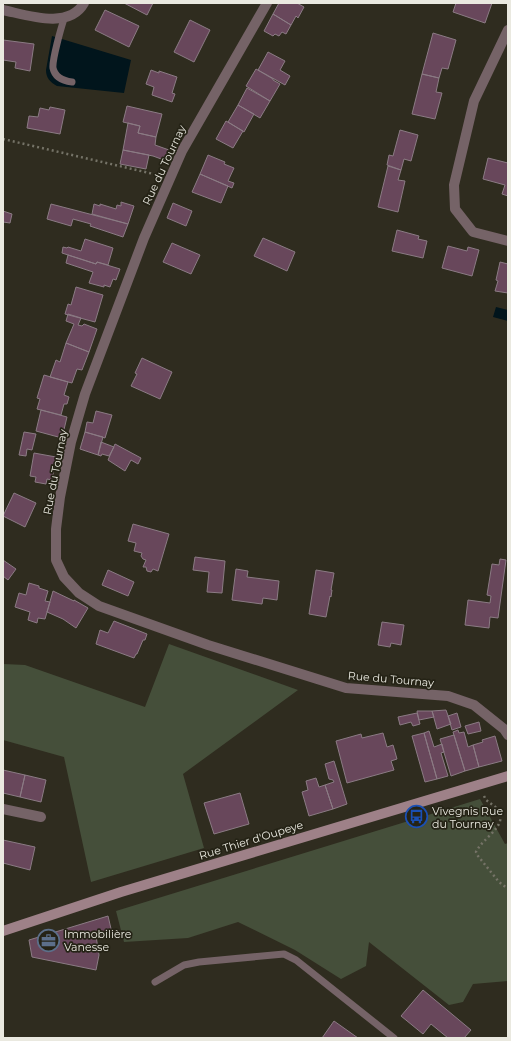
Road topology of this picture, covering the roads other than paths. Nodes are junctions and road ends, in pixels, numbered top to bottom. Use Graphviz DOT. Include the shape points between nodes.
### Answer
graph roads {
  1 [pos="84,3"];
  2 [pos="267,3"];
  3 [pos="3,10"];
  4 [pos="64,18"];
  5 [pos="508,30"];
  6 [pos="72,82"];
  7 [pos="508,241"];
  8 [pos="508,734"];
  9 [pos="508,776"];
  10 [pos="3,809"];
  11 [pos="41,817"];
  12 [pos="3,931"];
  13 [pos="155,982"];
  14 [pos="394,1038"];
  1 -- 4 [label="street" via="81,9"];
  2 -- 8 [label="street, Rue du Tournay" via="182,151 142,245 85,394 71,442 60,497 56,560 64,577 79,594 99,606 208,645 346,688 448,696 474,705"];
  3 -- 4 [label="street" via="50,19"];
  4 -- 6 [label="lane" via="54,68 57,76 64,81"];
  5 -- 7 [label="street" via="474,101 454,185 455,209 473,232"];
  9 -- 12 [label="main road, Rue Thier d'Oupeye" via="128,889"];
  10 -- 11 [label="street"];
  13 -- 14 [label="lane" via="184,965 284,954 296,960"];
}
